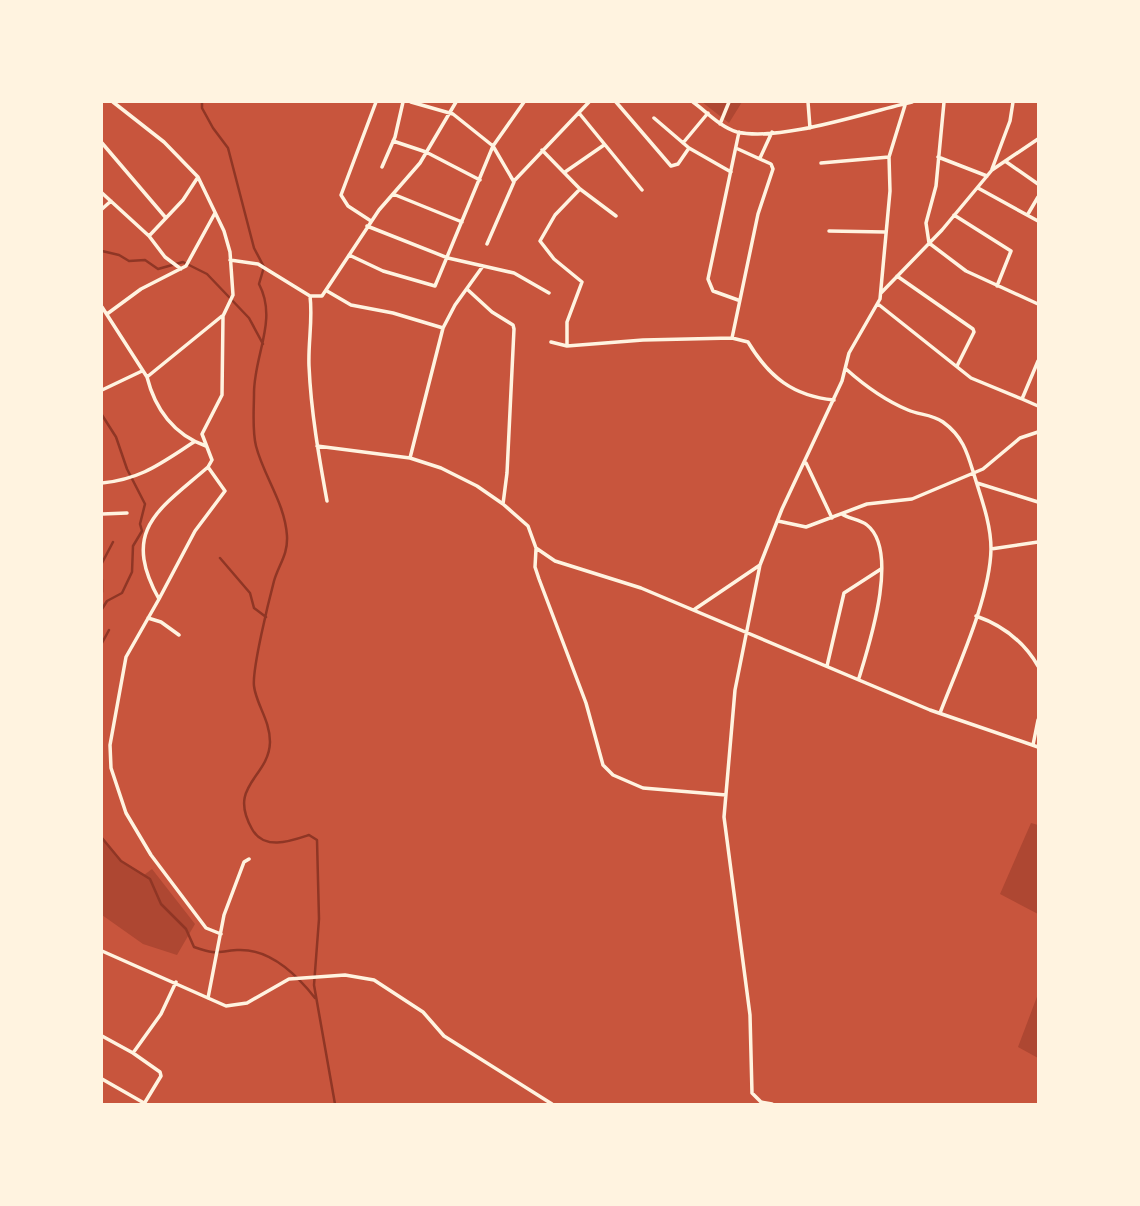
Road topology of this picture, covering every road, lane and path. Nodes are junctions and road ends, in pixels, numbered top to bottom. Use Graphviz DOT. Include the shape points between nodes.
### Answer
graph roads {
  1 [pos="113,102"];
  2 [pos="376,102"];
  3 [pos="402,102"];
  4 [pos="411,102"];
  5 [pos="456,102"];
  6 [pos="524,102"];
  7 [pos="589,102"];
  8 [pos="616,102"];
  9 [pos="693,102"];
  10 [pos="729,102"];
  11 [pos="808,102"];
  12 [pos="882,102"];
  13 [pos="906,102"];
  14 [pos="912,102"];
  15 [pos="944,102"];
  16 [pos="1013,102"];
  17 [pos="883,108"];
  18 [pos="579,113"];
  19 [pos="708,113"];
  20 [pos="654,118"];
  21 [pos="720,124"];
  22 [pos="810,128"];
  23 [pos="739,132"];
  24 [pos="772,132"];
  25 [pos="1038,139"];
  26 [pos="393,141"];
  27 [pos="102,143"];
  28 [pos="683,143"];
  29 [pos="604,145"];
  30 [pos="493,146"];
  31 [pos="689,148"];
  32 [pos="738,149"];
  33 [pos="542,150"];
  34 [pos="426,152"];
  35 [pos="889,157"];
  36 [pos="760,158"];
  37 [pos="938,158"];
  38 [pos="1005,161"];
  39 [pos="821,163"];
  40 [pos="382,167"];
  41 [pos="992,170"];
  42 [pos="565,172"];
  43 [pos="731,172"];
  44 [pos="987,176"];
  45 [pos="198,177"];
  46 [pos="480,180"];
  47 [pos="513,182"];
  48 [pos="1038,184"];
  49 [pos="978,188"];
  50 [pos="580,189"];
  51 [pos="642,190"];
  52 [pos="102,193"];
  53 [pos="392,194"];
  54 [pos="1038,197"];
  55 [pos="111,201"];
  56 [pos="102,209"];
  57 [pos="215,213"];
  58 [pos="1028,214"];
  59 [pos="954,215"];
  60 [pos="616,216"];
  61 [pos="166,218"];
  62 [pos="371,221"];
  63 [pos="1038,221"];
  64 [pos="462,222"];
  65 [pos="367,226"];
  66 [pos="830,231"];
  67 [pos="885,232"];
  68 [pos="149,236"];
  69 [pos="929,243"];
  70 [pos="487,244"];
  71 [pos="349,256"];
  72 [pos="448,258"];
  73 [pos="230,260"];
  74 [pos="483,266"];
  75 [pos="181,269"];
  76 [pos="897,276"];
  77 [pos="997,286"];
  78 [pos="326,290"];
  79 [pos="468,290"];
  80 [pos="549,293"];
  81 [pos="881,293"];
  82 [pos="310,296"];
  83 [pos="738,300"];
  84 [pos="878,304"];
  85 [pos="1038,304"];
  86 [pos="102,307"];
  87 [pos="107,314"];
  88 [pos="223,316"];
  89 [pos="443,328"];
  90 [pos="732,338"];
  91 [pos="551,342"];
  92 [pos="567,346"];
  93 [pos="1038,361"];
  94 [pos="956,367"];
  95 [pos="846,369"];
  96 [pos="142,371"];
  97 [pos="147,377"];
  98 [pos="102,390"];
  99 [pos="1022,399"];
  100 [pos="834,400"];
  101 [pos="1038,406"];
  102 [pos="1038,432"];
  103 [pos="194,442"];
  104 [pos="206,446"];
  105 [pos="317,446"];
  106 [pos="410,458"];
  107 [pos="806,463"];
  108 [pos="208,467"];
  109 [pos="973,471"];
  110 [pos="102,483"];
  111 [pos="977,483"];
  112 [pos="327,501"];
  113 [pos="1038,502"];
  114 [pos="502,504"];
  115 [pos="127,513"];
  116 [pos="102,514"];
  117 [pos="842,514"];
  118 [pos="832,518"];
  119 [pos="778,521"];
  120 [pos="1038,542"];
  121 [pos="536,548"];
  122 [pos="991,549"];
  123 [pos="760,565"];
  124 [pos="881,569"];
  125 [pos="159,599"];
  126 [pos="695,609"];
  127 [pos="976,616"];
  128 [pos="147,618"];
  129 [pos="745,633"];
  130 [pos="179,635"];
  131 [pos="827,666"];
  132 [pos="1038,666"];
  133 [pos="859,678"];
  134 [pos="940,714"];
  135 [pos="1038,720"];
  136 [pos="1033,745"];
  137 [pos="1038,747"];
  138 [pos="726,795"];
  139 [pos="249,859"];
  140 [pos="221,933"];
  141 [pos="102,951"];
  142 [pos="176,982"];
  143 [pos="208,999"];
  144 [pos="102,1036"];
  145 [pos="133,1053"];
  146 [pos="102,1079"];
  147 [pos="145,1104"];
  148 [pos="552,1104"];
  149 [pos="772,1104"];
  1 -- 45 [label="street" via="164,142"];
  2 -- 62 [label="street" via="341,195 348,206"];
  3 -- 26 [label="street"];
  4 -- 30 [label="street" via="453,114"];
  5 -- 34 [label="street"];
  6 -- 30 [label="street"];
  7 -- 18 [label="street"];
  8 -- 31 [label="street" via="671,166 678,164"];
  9 -- 19 [label="street"];
  10 -- 21 [label="street"];
  11 -- 22 [label="street"];
  12 -- 17 [label="street"];
  13 -- 14 [label="street"];
  13 -- 17 [label="street"];
  13 -- 35 [label="street"];
  15 -- 37 [label="street"];
  16 -- 41 [label="street"];
  17 -- 22 [label="street"];
  18 -- 29 [label="street"];
  18 -- 33 [label="street"];
  19 -- 21 [label="street"];
  19 -- 28 [label="street"];
  20 -- 28 [label="street"];
  21 -- 23 [label="street"];
  22 -- 24 [label="street"];
  23 -- 24 [label="street"];
  23 -- 32 [label="street"];
  24 -- 36 [label="street"];
  25 -- 38 [label="street"];
  26 -- 34 [label="street"];
  26 -- 40 [label="street"];
  27 -- 61 [label="street"];
  28 -- 31 [label="street"];
  29 -- 42 [label="street"];
  29 -- 51 [label="street"];
  30 -- 46 [label="street"];
  30 -- 47 [label="street"];
  31 -- 43 [label="street"];
  32 -- 36 [label="street"];
  32 -- 43 [label="street"];
  33 -- 42 [label="street"];
  33 -- 47 [label="street"];
  34 -- 46 [label="street"];
  34 -- 53 [label="street"];
  35 -- 39 [label="street"];
  35 -- 67 [label="street"];
  36 -- 83 [label="street" via="773,169"];
  37 -- 44 [label="street"];
  37 -- 69 [label="street" via="926,223"];
  38 -- 41 [label="street"];
  38 -- 48 [label="street"];
  41 -- 44 [label="street"];
  42 -- 50 [label="street"];
  43 -- 83 [label="street" via="708,279 713,291"];
  44 -- 49 [label="street"];
  45 -- 57 [label="street"];
  45 -- 61 [label="street"];
  46 -- 64 [label="street"];
  47 -- 70 [label="street"];
  49 -- 58 [label="street"];
  49 -- 59 [label="street"];
  50 -- 60 [label="street"];
  50 -- 92 [label="street" via="555,215 540,240 554,259 582,282 567,323"];
  52 -- 55 [label="street"];
  53 -- 62 [label="street"];
  53 -- 64 [label="street"];
  54 -- 58 [label="street"];
  55 -- 56 [label="street"];
  55 -- 68 [label="street"];
  57 -- 73 [label="street"];
  57 -- 75 [label="street"];
  58 -- 63 [label="street"];
  59 -- 69 [label="street"];
  59 -- 77 [label="street" via="1011,251"];
  61 -- 68 [label="street"];
  62 -- 65 [label="street"];
  64 -- 72 [label="street"];
  65 -- 71 [label="street"];
  65 -- 72 [label="street"];
  66 -- 67 [label="street"];
  67 -- 81 [label="street"];
  68 -- 75 [label="street"];
  69 -- 76 [label="street"];
  69 -- 77 [label="street" via="966,271"];
  71 -- 72 [label="street" via="435,286"];
  71 -- 78 [label="street"];
  72 -- 74 [label="street"];
  73 -- 82 [label="street" via="258,264"];
  73 -- 88 [label="street" via="233,295"];
  74 -- 79 [label="street"];
  74 -- 80 [label="street" via="514,274"];
  75 -- 87 [label="street" via="141,289"];
  76 -- 81 [label="street"];
  76 -- 94 [label="street" via="973,329"];
  77 -- 85 [label="street"];
  78 -- 82 [label="street" via="322,296"];
  78 -- 89 [label="street" via="351,305"];
  79 -- 89 [label="street"];
  79 -- 114 [label="street" via="514,329"];
  81 -- 84 [label="street"];
  82 -- 105 [label="street" via="309,365"];
  83 -- 90 [label="street"];
  84 -- 94 [label="street"];
  84 -- 95 [label="street" via="849,353"];
  86 -- 87 [label="street"];
  87 -- 96 [label="street"];
  88 -- 97 [label="street"];
  88 -- 104 [label="street" via="222,395 203,428"];
  89 -- 106 [label="street"];
  90 -- 92 [label="street"];
  90 -- 100 [label="street" via="748,342 789,389"];
  91 -- 92 [label="street"];
  93 -- 99 [label="street"];
  94 -- 99 [label="street"];
  95 -- 100 [label="street"];
  95 -- 109 [label="street" via="863,386 904,409 943,422 965,444"];
  96 -- 97 [label="street"];
  96 -- 98 [label="street"];
  97 -- 103 [label="street" via="161,412"];
  99 -- 101 [label="street"];
  100 -- 107 [label="street"];
  102 -- 109 [label="street" via="1020,438 992,462"];
  103 -- 104 [label="street"];
  103 -- 110 [label="street" via="147,473"];
  104 -- 108 [label="street" via="211,455"];
  105 -- 106 [label="street"];
  105 -- 112 [label="street"];
  106 -- 114 [label="street" via="478,486"];
  107 -- 118 [label="street"];
  107 -- 119 [label="street"];
  108 -- 125 [label="street" via="225,491 195,531"];
  108 -- 125 [label="street" via="167,500 148,525 145,567"];
  109 -- 111 [label="street"];
  109 -- 117 [label="street" via="912,499 875,502"];
  111 -- 113 [label="street"];
  111 -- 122 [label="street"];
  114 -- 121 [label="street" via="528,526"];
  115 -- 116 [label="street"];
  117 -- 118 [label="street"];
  117 -- 124 [label="street" via="873,532"];
  118 -- 119 [label="street" via="799,527"];
  119 -- 123 [label="street"];
  120 -- 122 [label="street"];
  121 -- 126 [label="street" via="569,567"];
  121 -- 138 [label="street" via="535,567 586,703 603,765 613,775 643,788"];
  122 -- 127 [label="street"];
  123 -- 126 [label="street"];
  123 -- 129 [label="street"];
  124 -- 131 [label="street" via="844,593"];
  124 -- 133 [label="street" via="877,618"];
  125 -- 128 [label="street"];
  126 -- 129 [label="street"];
  127 -- 132 [label="street" via="1002,628 1030,652"];
  127 -- 134 [label="street"];
  128 -- 130 [label="street"];
  128 -- 140 [label="street" via="124,664 110,745 111,768 122,804 151,855 206,928"];
  129 -- 131 [label="street"];
  129 -- 138 [label="street"];
  131 -- 133 [label="street"];
  133 -- 134 [label="street"];
  134 -- 136 [label="street"];
  135 -- 136 [label="street"];
  136 -- 137 [label="street"];
  138 -- 149 [label="street" via="724,817 750,1024 752,1093 761,1102"];
  139 -- 140 [label="street" via="228,903"];
  140 -- 143 [label="street"];
  141 -- 142 [label="street"];
  142 -- 143 [label="street"];
  142 -- 145 [label="street" via="161,1014"];
  143 -- 148 [label="street" via="226,1006 247,1003 289,979 345,975 374,980 423,1012 444,1036"];
  144 -- 145 [label="street"];
  145 -- 147 [label="street" via="161,1076"];
  146 -- 147 [label="street"];
}
